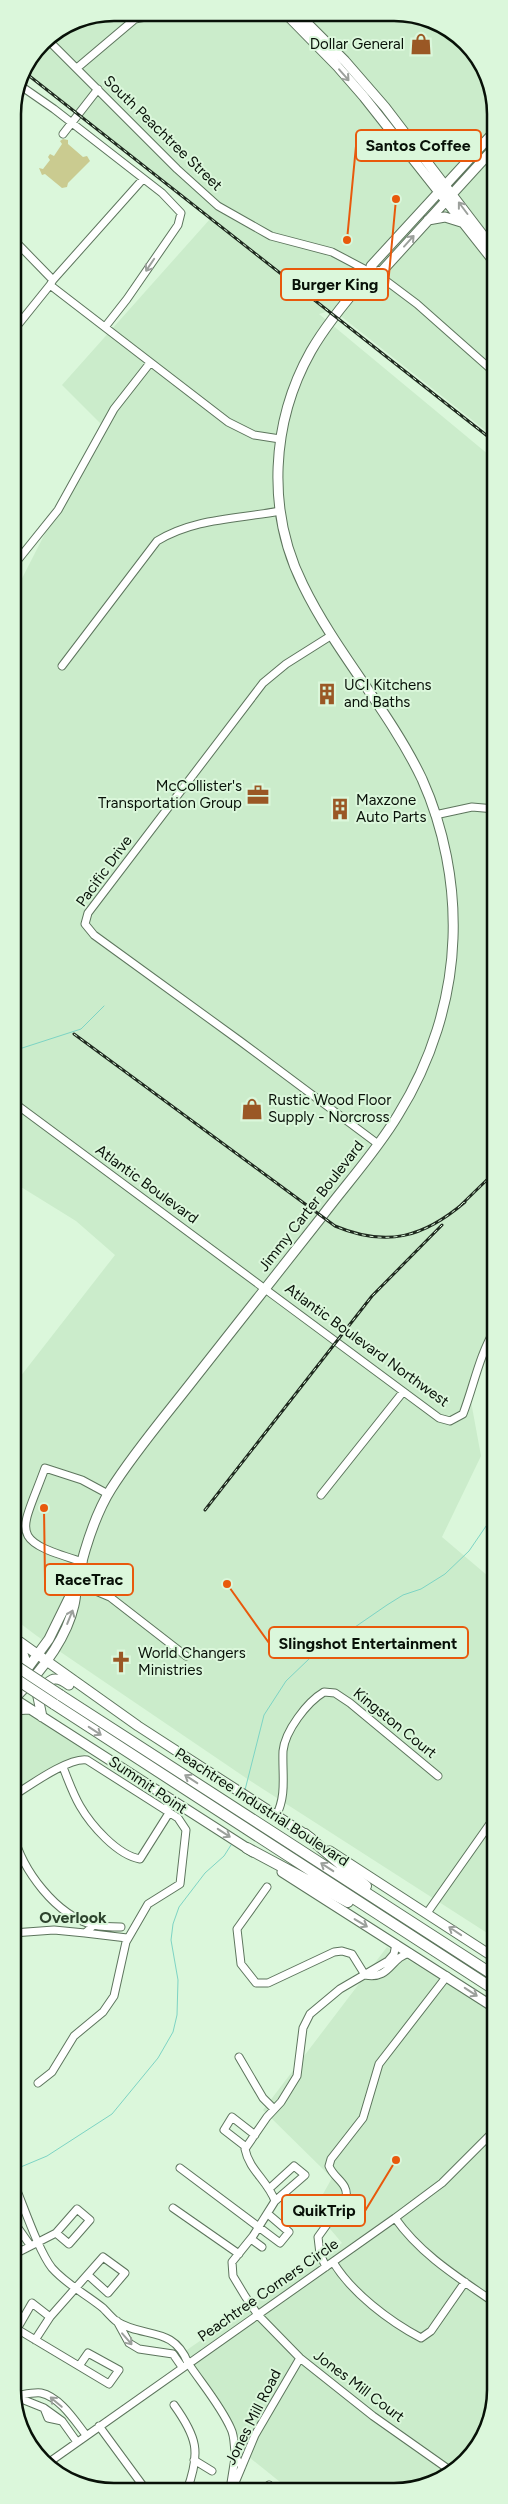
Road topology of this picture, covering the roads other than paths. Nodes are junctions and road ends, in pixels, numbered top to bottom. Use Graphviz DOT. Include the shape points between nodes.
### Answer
graph roads {
  1 [pos="133,21"];
  2 [pos="293,21"];
  3 [pos="306,21"];
  4 [pos="53,44"];
  5 [pos="77,68"];
  6 [pos="24,89"];
  7 [pos="98,89"];
  8 [pos="72,122"];
  9 [pos="63,134"];
  10 [pos="487,140"];
  11 [pos="487,156"];
  12 [pos="432,168"];
  13 [pos="459,170"];
  14 [pos="143,179"];
  15 [pos="442,188"];
  16 [pos="449,197"];
  17 [pos="427,220"];
  18 [pos="462,222"];
  19 [pos="487,242"];
  20 [pos="21,247"];
  21 [pos="487,253"];
  22 [pos="371,273"];
  23 [pos="52,283"];
  24 [pos="21,321"];
  25 [pos="105,327"];
  26 [pos="150,363"];
  27 [pos="487,366"];
  28 [pos="280,439"];
  29 [pos="280,511"];
  30 [pos="21,555"];
  31 [pos="332,635"];
  32 [pos="62,666"];
  33 [pos="487,808"];
  34 [pos="435,815"];
  35 [pos="21,1108"];
  36 [pos="378,1144"];
  37 [pos="265,1287"];
  38 [pos="487,1344"];
  39 [pos="403,1392"];
  40 [pos="108,1494"];
  41 [pos="321,1494"];
  42 [pos="83,1562"];
  43 [pos="77,1584"];
  44 [pos="66,1602"];
  45 [pos="21,1641"];
  46 [pos="21,1642"];
  47 [pos="21,1652"];
  48 [pos="47,1656"];
  49 [pos="186,1656"];
  50 [pos="21,1669"];
  51 [pos="61,1672"];
  52 [pos="21,1680"];
  53 [pos="21,1683"];
  54 [pos="21,1683"];
  55 [pos="21,1685"];
  56 [pos="21,1686"];
  57 [pos="21,1687"];
  58 [pos="112,1707"];
  59 [pos="21,1710"];
  60 [pos="30,1710"];
  61 [pos="42,1717"];
  62 [pos="63,1767"];
  63 [pos="438,1776"];
  64 [pos="21,1791"];
  65 [pos="171,1798"];
  66 [pos="181,1805"];
  67 [pos="169,1813"];
  68 [pos="276,1816"];
  69 [pos="487,1828"];
  70 [pos="305,1834"];
  71 [pos="247,1848"];
  72 [pos="21,1853"];
  73 [pos="267,1887"];
  74 [pos="397,1913"];
  75 [pos="427,1913"];
  76 [pos="94,1925"];
  77 [pos="121,1927"];
  78 [pos="21,1932"];
  79 [pos="85,1933"];
  80 [pos="408,1934"];
  81 [pos="127,1938"];
  82 [pos="396,1944"];
  83 [pos="410,1953"];
  84 [pos="487,1953"];
  85 [pos="487,1971"];
  86 [pos="365,1975"];
  87 [pos="447,1976"];
  88 [pos="487,1985"];
  89 [pos="487,2003"];
  90 [pos="239,2057"];
  91 [pos="38,2083"];
  92 [pos="274,2109"];
  93 [pos="255,2134"];
  94 [pos="487,2138"];
  95 [pos="246,2147"];
  96 [pos="180,2168"];
  97 [pos="270,2188"];
  98 [pos="21,2200"];
  99 [pos="275,2201"];
  100 [pos="173,2208"];
  101 [pos="268,2214"];
  102 [pos="395,2218"];
  103 [pos="258,2228"];
  104 [pos="21,2232"];
  105 [pos="56,2233"];
  106 [pos="251,2239"];
  107 [pos="38,2240"];
  108 [pos="30,2245"];
  109 [pos="262,2247"];
  110 [pos="21,2250"];
  111 [pos="239,2254"];
  112 [pos="329,2264"];
  113 [pos="88,2275"];
  114 [pos="466,2282"];
  115 [pos="76,2289"];
  116 [pos="487,2297"];
  117 [pos="258,2314"];
  118 [pos="50,2317"];
  119 [pos="116,2321"];
  120 [pos="21,2322"];
  121 [pos="21,2331"];
  122 [pos="166,2338"];
  123 [pos="36,2340"];
  124 [pos="161,2352"];
  125 [pos="300,2358"];
  126 [pos="185,2365"];
  127 [pos="79,2366"];
  128 [pos="21,2395"];
  129 [pos="22,2399"];
  130 [pos="174,2405"];
  131 [pos="99,2426"];
  132 [pos="86,2435"];
  133 [pos="77,2442"];
  134 [pos="235,2457"];
  135 [pos="53,2460"];
  136 [pos="194,2460"];
  137 [pos="242,2466"];
  138 [pos="445,2467"];
  139 [pos="212,2471"];
  140 [pos="141,2483"];
  141 [pos="189,2483"];
  142 [pos="232,2483"];
  143 [pos="234,2483"];
  1 -- 5 [label="street"];
  2 -- 15 [label="main road, one-way" via="359,91"];
  3 -- 12 [label="main road" via="350,66"];
  4 -- 5 [label="street, South Peachtree Street"];
  5 -- 7 [label="street, South Peachtree Street"];
  6 -- 8 [label="street"];
  7 -- 8 [label="street"];
  7 -- 22 [label="street, South Peachtree Street" via="176,169 218,206 271,236 332,252"];
  8 -- 9 [label="street"];
  8 -- 14 [label="street"];
  10 -- 13 [label="main road, Jimmy Carter Boulevard"];
  11 -- 16 [label="main road, Jimmy Carter Boulevard"];
  12 -- 13 [label="main road" via="446,172"];
  12 -- 15 [label="main road"];
  13 -- 15 [label="main road, Jimmy Carter Boulevard"];
  14 -- 23 [label="street"];
  14 -- 25 [label="street, one-way" via="181,213 178,225"];
  15 -- 16 [label="main road"];
  15 -- 22 [label="main road, Jimmy Carter Boulevard" via="371,266"];
  16 -- 17 [label="main road, Jimmy Carter Boulevard"];
  16 -- 18 [label="main road"];
  19 -- 16 [label="main road, one-way"];
  17 -- 18 [label="main road" via="444,217"];
  22 -- 17 [label="main road, Jimmy Carter Boulevard, one-way" via="382,271"];
  18 -- 21 [label="main road"];
  20 -- 23 [label="street"];
  22 -- 27 [label="street, South Peachtree Street" via="417,304"];
  22 -- 28 [label="main road, Jimmy Carter Boulevard" via="330,321 311,350 294,387"];
  23 -- 24 [label="street"];
  23 -- 25 [label="street"];
  25 -- 26 [label="street"];
  26 -- 28 [label="street" via="228,422 254,434"];
  26 -- 30 [label="street" via="114,409 58,510"];
  28 -- 29 [label="main road, Jimmy Carter Boulevard" via="277,485"];
  29 -- 31 [label="main road, Jimmy Carter Boulevard" via="290,555 300,580"];
  29 -- 32 [label="street" via="198,524 174,531 158,541"];
  31 -- 34 [label="main road, Jimmy Carter Boulevard" via="407,752"];
  31 -- 36 [label="street, Pacific Drive" via="286,664 254,693 88,913 86,924 96,937"];
  33 -- 34 [label="street" via="472,807"];
  34 -- 36 [label="main road, Jimmy Carter Boulevard" via="450,881 453,938 448,985 429,1055 413,1090"];
  35 -- 37 [label="street, Atlantic Boulevard"];
  36 -- 37 [label="main road, Jimmy Carter Boulevard"];
  37 -- 39 [label="street, Atlantic Boulevard Northwest"];
  37 -- 40 [label="main road, Jimmy Carter Boulevard"];
  38 -- 39 [label="street, Atlantic Boulevard Northwest" via="479,1359 463,1414 455,1419 439,1418"];
  39 -- 41 [label="street"];
  40 -- 42 [label="main road, Jimmy Carter Boulevard"];
  40 -- 42 [label="street" via="82,1480 45,1468 25,1518 26,1533 33,1543"];
  42 -- 43 [label="main road, Jimmy Carter Boulevard"];
  43 -- 44 [label="main road, Jimmy Carter Boulevard"];
  48 -- 43 [label="main road, Jimmy Carter Boulevard, one-way" via="74,1606"];
  43 -- 49 [label="street" via="110,1597"];
  44 -- 45 [label="main road" via="44,1643 37,1646"];
  44 -- 48 [label="main road, Jimmy Carter Boulevard" via="52,1634"];
  46 -- 48 [label="main road, Peachtree Industrial Boulevard"];
  47 -- 52 [label="main road" via="26,1662"];
  48 -- 51 [label="main road, Peachtree Industrial Boulevard"];
  48 -- 51 [label="main road"];
  48 -- 53 [label="main road, Jimmy Carter Boulevard"];
  74 -- 50 [label="highway, Peachtree Industrial Boulevard, one-way, bridge"];
  51 -- 54 [label="main road" via="46,1670"];
  51 -- 58 [label="main road, Peachtree Industrial Boulevard"];
  55 -- 80 [label="highway, Peachtree Industrial Boulevard, one-way, bridge"];
  56 -- 60 [label="main road"];
  57 -- 60 [label="main road"];
  58 -- 61 [label="main road" via="103,1709 60,1678 55,1678 46,1684 38,1697"];
  58 -- 68 [label="main road, Peachtree Industrial Boulevard"];
  59 -- 60 [label="main road"];
  60 -- 61 [label="main road"];
  61 -- 65 [label="main road"];
  62 -- 64 [label="street, Summit Point"];
  62 -- 67 [label="street, Summit Point" via="77,1760 87,1760"];
  62 -- 67 [label="street" via="81,1808 131,1858 140,1859"];
  63 -- 68 [label="street, Kingston Court" via="350,1703 335,1693 324,1692 306,1705 283,1750 284,1790"];
  65 -- 66 [label="main road"];
  65 -- 67 [label="street" via="166,1807"];
  66 -- 67 [label="street" via="176,1812"];
  66 -- 71 [label="main road, one-way"];
  67 -- 81 [label="street, Summit Point" via="183,1823 186,1830 182,1880 148,1904"];
  68 -- 70 [label="main road, Peachtree Industrial Boulevard"];
  69 -- 75 [label="street"];
  70 -- 74 [label="highway"];
  70 -- 75 [label="main road, Peachtree Industrial Boulevard"];
  71 -- 80 [label="highway"];
  71 -- 82 [label="main road, one-way"];
  72 -- 76 [label="street" via="50,1897 63,1910"];
  73 -- 86 [label="street" via="237,1929 241,1964 256,1983 268,1983 338,1951 352,1954"];
  74 -- 85 [label="highway, Peachtree Industrial Boulevard"];
  84 -- 75 [label="main road, Peachtree Industrial Boulevard, one-way"];
  76 -- 77 [label="street"];
  76 -- 79 [label="street"];
  78 -- 79 [label="street" via="54,1930"];
  79 -- 81 [label="street"];
  80 -- 88 [label="highway, Peachtree Industrial Boulevard"];
  81 -- 91 [label="street" via="114,1996 103,2012 74,2036 52,2072"];
  82 -- 83 [label="main road"];
  82 -- 86 [label="street" via="388,1961"];
  83 -- 86 [label="street" via="400,1957 380,1975"];
  83 -- 87 [label="main road"];
  86 -- 92 [label="street" via="334,1993 310,2014 301,2037 297,2076"];
  87 -- 89 [label="main road, one-way"];
  87 -- 112 [label="street" via="378,2064 363,2118 331,2158 331,2172 346,2186 347,2193 318,2237 320,2254"];
  90 -- 92 [label="street" via="263,2098"];
  92 -- 93 [label="street"];
  93 -- 95 [label="street"];
  93 -- 95 [label="street" via="232,2118 224,2130"];
  94 -- 102 [label="street, Peachtree Corners Circle" via="442,2183"];
  95 -- 97 [label="street" via="247,2162"];
  96 -- 103 [label="street"];
  97 -- 99 [label="street"];
  97 -- 99 [label="street" via="294,2166 304,2175"];
  98 -- 107 [label="street"];
  99 -- 101 [label="street"];
  100 -- 111 [label="street"];
  101 -- 103 [label="street"];
  101 -- 103 [label="street" via="289,2232 280,2242"];
  102 -- 112 [label="street, Peachtree Corners Circle"];
  102 -- 114 [label="street" via="423,2251"];
  103 -- 106 [label="street"];
  104 -- 108 [label="street"];
  105 -- 105 [label="street" via="69,2244 90,2220 77,2209"];
  105 -- 107 [label="street"];
  106 -- 109 [label="street"];
  106 -- 111 [label="street"];
  107 -- 108 [label="street"];
  107 -- 115 [label="street" via="51,2266"];
  108 -- 110 [label="street"];
  111 -- 117 [label="street, Jones Mill Court" via="232,2262 233,2276"];
  112 -- 114 [label="street" via="367,2298 421,2338 431,2331"];
  112 -- 117 [label="street, Peachtree Corners Circle"];
  113 -- 113 [label="street" via="103,2257 125,2273 108,2293"];
  113 -- 115 [label="street"];
  114 -- 116 [label="street"];
  115 -- 118 [label="street"];
  115 -- 119 [label="street"];
  117 -- 125 [label="street, Jones Mill Court"];
  117 -- 126 [label="street, Peachtree Corners Circle"];
  118 -- 120 [label="street" via="32,2303"];
  118 -- 123 [label="street"];
  119 -- 122 [label="street"];
  119 -- 124 [label="street, one-way" via="128,2343 139,2350"];
  121 -- 123 [label="street"];
  122 -- 124 [label="street"];
  122 -- 126 [label="street" via="183,2352"];
  123 -- 127 [label="street"];
  124 -- 126 [label="street" via="173,2354"];
  125 -- 137 [label="street, Jones Mill Road" via="255,2435"];
  125 -- 138 [label="street, Jones Mill Court" via="373,2416"];
  126 -- 131 [label="street, Peachtree Corners Circle"];
  126 -- 134 [label="street" via="231,2428"];
  127 -- 127 [label="street" via="88,2353 119,2370 109,2384"];
  132 -- 128 [label="street, one-way" via="50,2397 40,2393"];
  129 -- 133 [label="street, one-way" via="44,2408 62,2421"];
  130 -- 136 [label="street" via="195,2440"];
  131 -- 132 [label="street, Peachtree Corners Circle"];
  131 -- 140 [label="street"];
  132 -- 133 [label="street, Peachtree Corners Circle"];
  133 -- 135 [label="street, Peachtree Corners Circle"];
  134 -- 137 [label="street"];
  134 -- 142 [label="street"];
  136 -- 139 [label="street"];
  136 -- 141 [label="street"];
  137 -- 143 [label="street, Jones Mill Road"];
}
